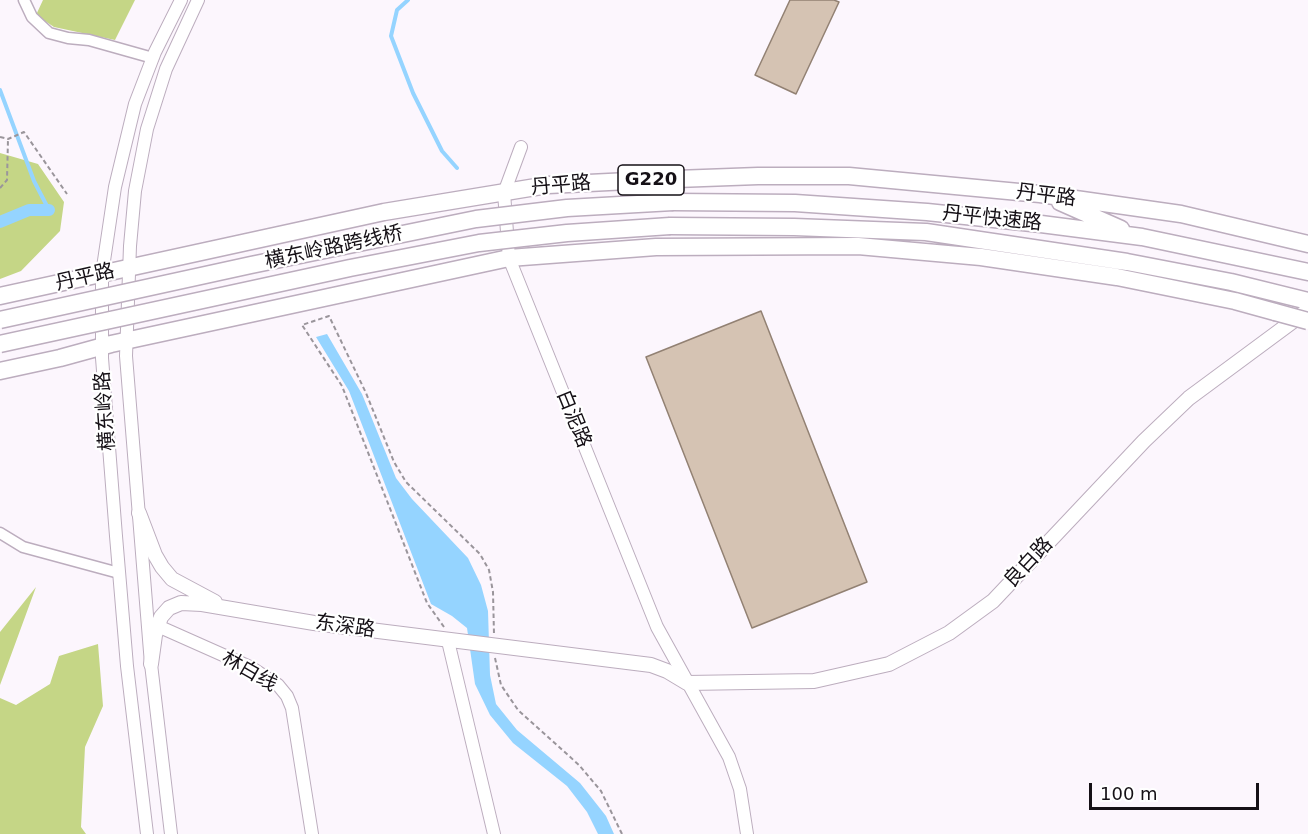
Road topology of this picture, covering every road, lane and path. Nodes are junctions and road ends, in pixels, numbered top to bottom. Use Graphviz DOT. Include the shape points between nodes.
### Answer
graph roads {
  1 [pos="24,0"];
  2 [pos="181,0"];
  3 [pos="198,0"];
  4 [pos="153,58"];
  5 [pos="0,137"];
  6 [pos="8,139"];
  7 [pos="521,147"];
  8 [pos="0,188"];
  9 [pos="504,193"];
  10 [pos="67,194"];
  11 [pos="1040,194"];
  12 [pos="673,202"];
  13 [pos="670,226"];
  14 [pos="1142,237"];
  15 [pos="1308,244"];
  16 [pos="509,258"];
  17 [pos="1127,262"];
  18 [pos="1042,266"];
  19 [pos="129,268"];
  20 [pos="1308,272"];
  21 [pos="102,274"];
  22 [pos="0,296"];
  23 [pos="1304,303"];
  24 [pos="0,320"];
  25 [pos="1308,321"];
  26 [pos="126,340"];
  27 [pos="0,344"];
  28 [pos="102,346"];
  29 [pos="0,371"];
  30 [pos="139,513"];
  31 [pos="0,533"];
  32 [pos="119,573"];
  33 [pos="224,608"];
  34 [pos="153,624"];
  35 [pos="448,641"];
  36 [pos="494,646"];
  37 [pos="151,664"];
  38 [pos="687,683"];
  39 [pos="147,834"];
  40 [pos="171,834"];
  41 [pos="312,834"];
  42 [pos="494,834"];
  43 [pos="622,834"];
  44 [pos="747,834"];
  1 -- 4 [label="street" via="33,17 49,33"];
  2 -- 4 [label="street, 横东岭路"];
  3 -- 19 [label="street, 横东岭路" via="166,69 147,129 135,190"];
  4 -- 21 [label="street, 横东岭路" via="135,104 115,187"];
  5 -- 6 [label="path"];
  6 -- 8 [label="path" via="7,180"];
  6 -- 10 [label="path" via="24,132"];
  7 -- 9 [label="street, 白泥路"];
  9 -- 11 [label="highway, 丹平路 / G220" via="548,185 849,176"];
  9 -- 16 [label="street, 白泥路"];
  9 -- 19 [label="highway, 丹平路 / G220" via="384,212"];
  11 -- 14 [label="highway"];
  11 -- 15 [label="highway, 丹平路 / G220" via="1181,214"];
  12 -- 14 [label="highway, 丹平快速路" via="795,203 927,212"];
  12 -- 24 [label="highway, 横东岭路跨线桥, bridge" via="567,208 476,219"];
  13 -- 17 [label="highway, 丹平快速路" via="926,232"];
  13 -- 27 [label="highway, 横东岭路跨线桥, bridge" via="479,243"];
  14 -- 20 [label="highway, 丹平快速路"];
  16 -- 18 [label="highway" via="656,247 858,246 981,256"];
  16 -- 26 [label="highway"];
  16 -- 38 [label="street, 白泥路" via="657,627"];
  17 -- 18 [label="highway"];
  17 -- 23 [label="highway, 丹平快速路" via="1231,282"];
  18 -- 25 [label="highway, bridge" via="1235,301"];
  19 -- 21 [label="highway, 丹平路 / G220"];
  19 -- 26 [label="street, 横东岭路"];
  21 -- 22 [label="highway, 丹平路 / G220"];
  21 -- 28 [label="street, 横东岭路"];
  23 -- 38 [label="main road, 良白路" via="1189,398 993,601 949,633 889,664 814,681"];
  26 -- 28 [label="highway"];
  26 -- 30 [label="street, 横东岭路"];
  28 -- 29 [label="highway"];
  28 -- 32 [label="street, 横东岭路"];
  30 -- 33 [label="main road, 东深路" via="155,555 172,579"];
  30 -- 34 [label="street, 横东岭路"];
  31 -- 32 [label="street" via="23,547"];
  32 -- 39 [label="street, 横东岭路"];
  33 -- 34 [label="main road, 东深路" via="181,603 169,608"];
  33 -- 35 [label="main road, 东深路"];
  34 -- 37 [label="main road, 东深路"];
  34 -- 41 [label="street, 林白线" via="250,668 278,685 287,696"];
  35 -- 36 [label="main road, 东深路"];
  35 -- 36 [label="path" via="443,624 427,603 342,386 302,325 329,316 406,482 480,554 489,570 493,592"];
  35 -- 42 [label="street"];
  36 -- 38 [label="main road" via="651,665"];
  36 -- 43 [label="path" via="501,684 518,710 601,790"];
  37 -- 40 [label="street"];
  38 -- 44 [label="street, 白泥路" via="729,757 740,789"];
}
